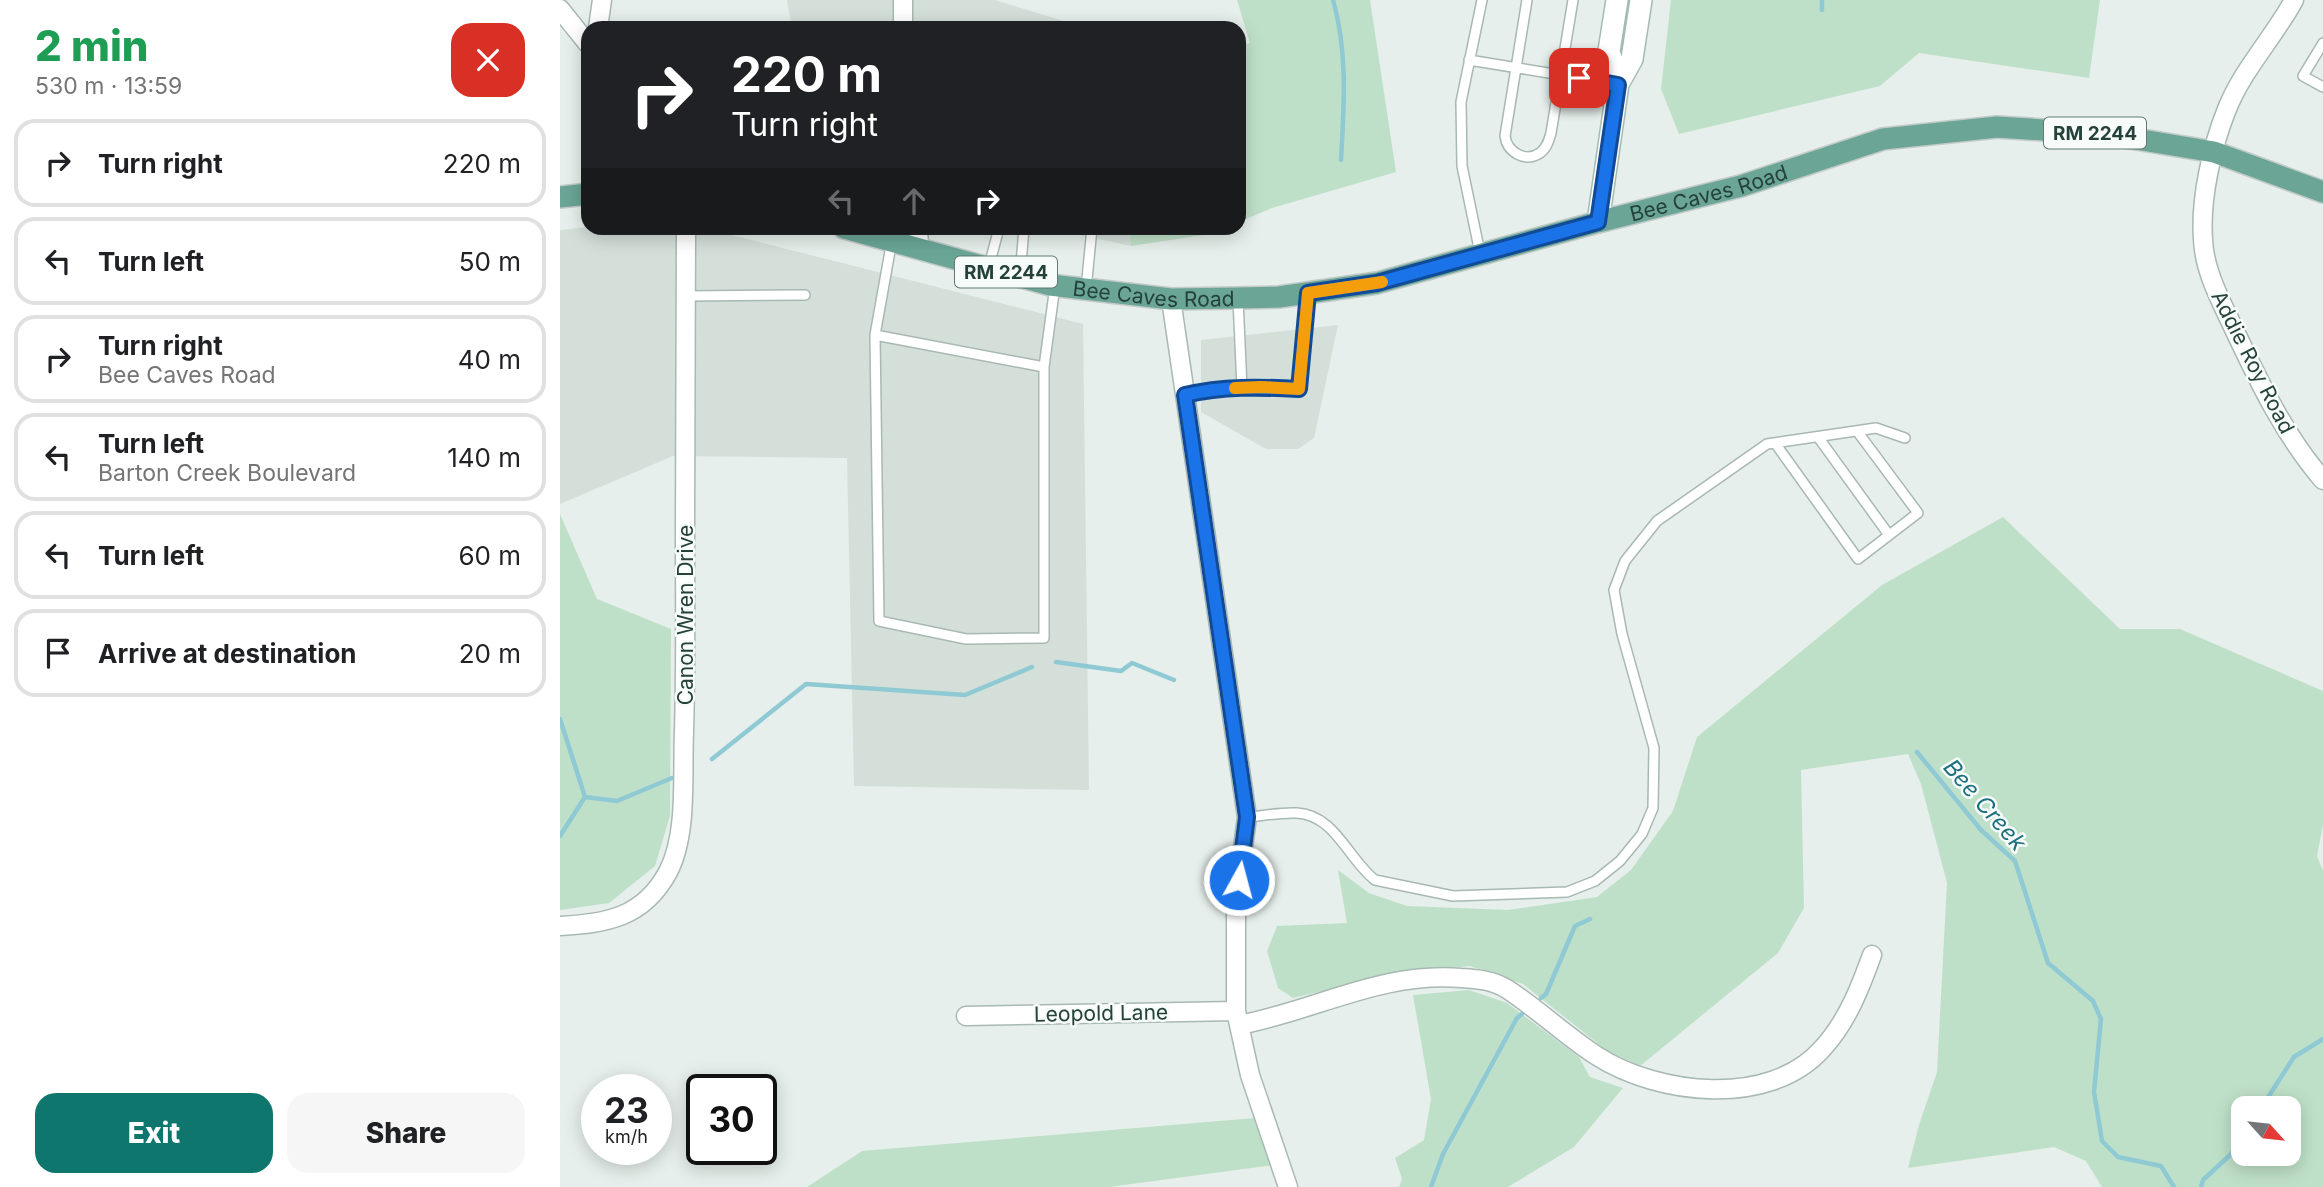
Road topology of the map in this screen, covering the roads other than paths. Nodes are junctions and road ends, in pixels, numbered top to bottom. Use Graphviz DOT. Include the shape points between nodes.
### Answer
graph roads {
  1 [pos="602,0"];
  2 [pos="903,0"];
  3 [pos="1482,0"];
  4 [pos="1527,0"];
  5 [pos="1573,0"];
  6 [pos="1617,0"];
  7 [pos="1641,0"];
  8 [pos="2294,0"];
  9 [pos="560,9"];
  10 [pos="599,21"];
  11 [pos="904,21"];
  12 [pos="581,35"];
  13 [pos="2323,43"];
  14 [pos="1469,60"];
  15 [pos="1516,68"];
  16 [pos="1560,75"];
  17 [pos="1618,85"];
  18 [pos="2323,87"];
  19 [pos="2214,152"];
  20 [pos="2323,192"];
  21 [pos="581,195"];
  22 [pos="560,197"];
  23 [pos="1598,222"];
  24 [pos="686,235"];
  25 [pos="872,235"];
  26 [pos="997,235"];
  27 [pos="1023,235"];
  28 [pos="1091,235"];
  29 [pos="919,238"];
  30 [pos="892,240"];
  31 [pos="1481,255"];
  32 [pos="988,267"];
  33 [pos="1020,276"];
  34 [pos="1055,285"];
  35 [pos="1086,289"];
  36 [pos="1308,293"];
  37 [pos="805,295"];
  38 [pos="686,296"];
  39 [pos="1238,298"];
  40 [pos="1171,299"];
  41 [pos="875,335"];
  42 [pos="1044,367"];
  43 [pos="1242,388"];
  44 [pos="1185,395"];
  45 [pos="1857,431"];
  46 [pos="1818,437"];
  47 [pos="1905,438"];
  48 [pos="1775,443"];
  49 [pos="2323,480"];
  50 [pos="1889,535"];
  51 [pos="1247,817"];
  52 [pos="560,926"];
  53 [pos="1872,955"];
  54 [pos="966,1016"];
  55 [pos="1238,1018"];
  56 [pos="1288,1187"];
  1 -- 10 [label="street"];
  2 -- 11 [label="street"];
  3 -- 14 [label="lane"];
  4 -- 15 [label="lane"];
  5 -- 16 [label="lane"];
  6 -- 17 [label="street" via="1609,51"];
  7 -- 17 [label="street" via="1632,59"];
  8 -- 19 [label="street, Addie Roy Road" via="2239,85"];
  9 -- 12 [label="street"];
  13 -- 18 [label="lane" via="2303,76"];
  14 -- 15 [label="lane"];
  14 -- 31 [label="lane" via="1461,102 1462,166"];
  15 -- 16 [label="lane"];
  15 -- 16 [label="lane" via="1505,136 1511,150 1525,157 1539,154 1548,142"];
  16 -- 17 [label="lane"];
  17 -- 23 [label="street"];
  19 -- 20 [label="main road, Bee Caves Road / RM 2244"];
  19 -- 23 [label="main road, Bee Caves Road / RM 2244" via="2106,134 1997,127 1883,139 1741,186"];
  19 -- 49 [label="street, Addie Roy Road" via="2202,241 2214,288 2292,441"];
  21 -- 22 [label="main road"];
  23 -- 31 [label="main road, Bee Caves Road / RM 2244"];
  24 -- 38 [label="street, Canon Wren Drive"];
  25 -- 30 [label="main road, Bee Caves Road / RM 2244"];
  26 -- 32 [label="lane"];
  27 -- 33 [label="lane"];
  28 -- 35 [label="lane"];
  29 -- 30 [label="main road, Bee Caves Road / RM 2244"];
  29 -- 32 [label="main road, Bee Caves Road / RM 2244"];
  30 -- 41 [label="lane"];
  31 -- 36 [label="main road, Bee Caves Road / RM 2244" via="1377,283"];
  32 -- 33 [label="main road, Bee Caves Road / RM 2244"];
  33 -- 34 [label="main road, Bee Caves Road / RM 2244"];
  34 -- 35 [label="main road, Bee Caves Road / RM 2244"];
  34 -- 42 [label="lane"];
  35 -- 40 [label="main road, Bee Caves Road / RM 2244"];
  36 -- 39 [label="main road, Bee Caves Road / RM 2244"];
  36 -- 43 [label="lane" via="1299,389"];
  37 -- 38 [label="lane"];
  38 -- 52 [label="street, Canon Wren Drive" via="680,834 666,875 638,906 600,923"];
  39 -- 40 [label="main road, Bee Caves Road / RM 2244"];
  39 -- 43 [label="lane"];
  40 -- 44 [label="street"];
  41 -- 42 [label="lane"];
  41 -- 42 [label="lane" via="879,621 966,639 1044,638"];
  43 -- 44 [label="lane"];
  44 -- 51 [label="street"];
  45 -- 46 [label="lane"];
  45 -- 47 [label="lane" via="1876,428"];
  45 -- 50 [label="lane" via="1918,513"];
  46 -- 48 [label="lane"];
  46 -- 50 [label="lane"];
  48 -- 50 [label="lane" via="1858,559"];
  48 -- 51 [label="lane" via="1767,444 1657,521 1625,561 1614,590 1654,748 1653,808 1642,834 1595,881 1567,892 1453,897 1375,880 1333,830 1311,816"];
  51 -- 55 [label="street" via="1236,901"];
  53 -- 55 [label="street, Leopold Lane" via="1852,1006 1821,1050 1788,1073 1723,1090 1676,1087 1626,1072 1598,1057 1507,989 1480,979 1430,976 1400,980 1259,1021"];
  54 -- 55 [label="street, Leopold Lane"];
  55 -- 56 [label="street" via="1250,1076"];
}
